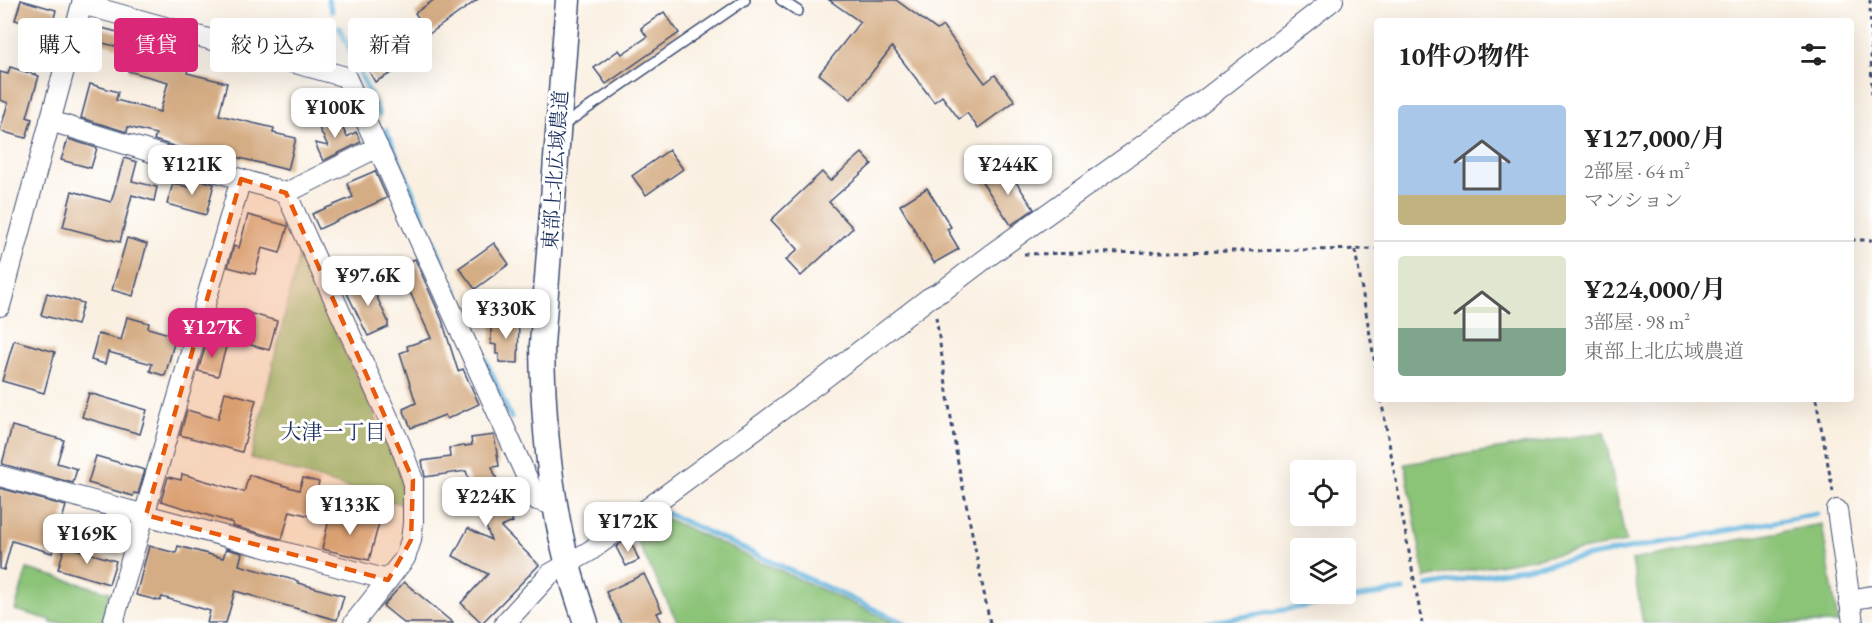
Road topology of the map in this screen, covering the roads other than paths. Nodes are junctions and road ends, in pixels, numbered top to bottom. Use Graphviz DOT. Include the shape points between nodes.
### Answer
graph roads {
  1 [pos="568,0"];
  2 [pos="746,0"];
  3 [pos="781,0"];
  4 [pos="1333,0"];
  5 [pos="83,2"];
  6 [pos="798,11"];
  7 [pos="50,121"];
  8 [pos="558,129"];
  9 [pos="378,147"];
  10 [pos="241,178"];
  11 [pos="286,193"];
  12 [pos="0,306"];
  13 [pos="0,476"];
  14 [pos="555,505"];
  15 [pos="1837,510"];
  16 [pos="146,514"];
  17 [pos="568,564"];
  18 [pos="388,580"];
  19 [pos="1872,596"];
  20 [pos="1849,600"];
  21 [pos="113,623"];
  22 [pos="354,623"];
  23 [pos="505,623"];
  24 [pos="586,623"];
  25 [pos="1853,623"];
  1 -- 8 [label="street, 東部上北広域農道"];
  2 -- 8 [label="lane"];
  3 -- 6 [label="lane"];
  4 -- 17 [label="street" via="1180,119"];
  5 -- 7 [label="street"];
  5 -- 9 [label="street" via="346,77"];
  7 -- 10 [label="street"];
  7 -- 12 [label="street"];
  8 -- 14 [label="street, 東部上北広域農道" via="542,345 547,447"];
  9 -- 11 [label="street"];
  9 -- 14 [label="street" via="537,500"];
  10 -- 11 [label="street"];
  10 -- 16 [label="street"];
  11 -- 18 [label="street" via="413,480 411,540 405,558"];
  13 -- 16 [label="street"];
  14 -- 17 [label="street, 東部上北広域農道"];
  15 -- 20 [label="street"];
  16 -- 18 [label="street"];
  16 -- 21 [label="street"];
  17 -- 23 [label="street" via="550,574"];
  17 -- 24 [label="street, 東部上北広域農道"];
  18 -- 22 [label="street"];
  19 -- 20 [label="street"];
  20 -- 25 [label="street"];
}
